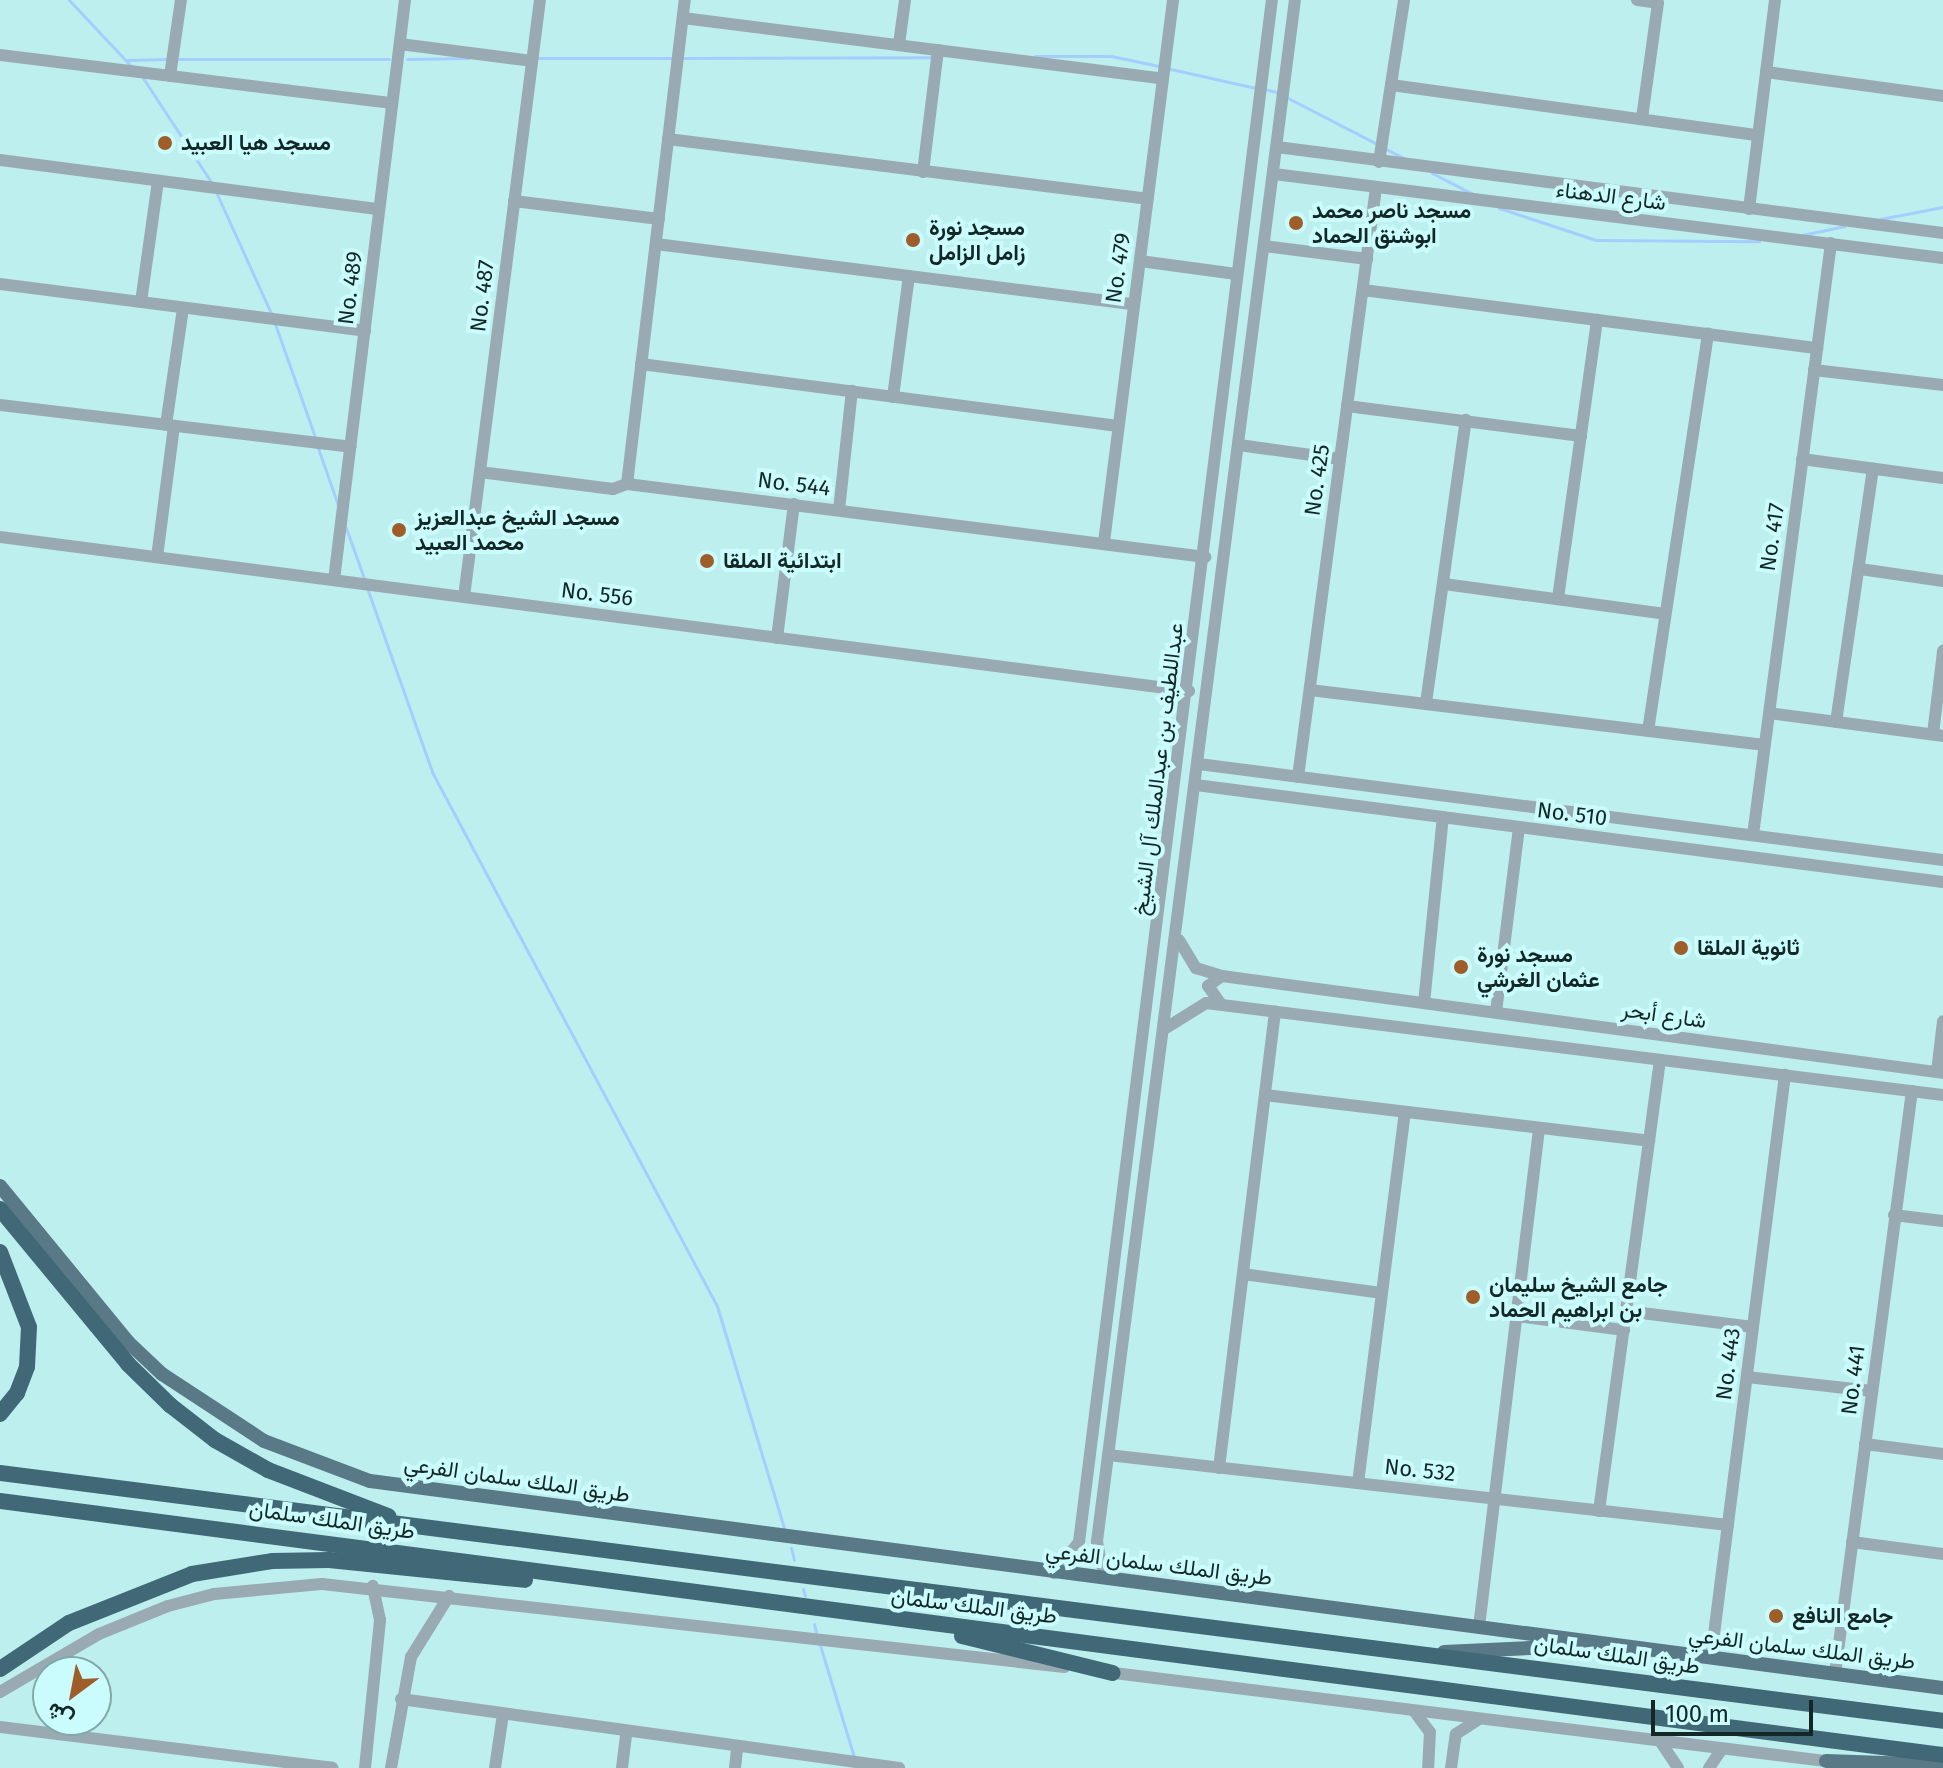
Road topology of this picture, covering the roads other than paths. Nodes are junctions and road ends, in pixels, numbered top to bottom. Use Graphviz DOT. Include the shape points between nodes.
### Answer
graph roads {
  1 [pos="181,0"];
  2 [pos="405,0"];
  3 [pos="540,0"];
  4 [pos="685,0"];
  5 [pos="905,0"];
  6 [pos="1173,0"];
  7 [pos="1272,0"];
  8 [pos="1295,0"];
  9 [pos="1404,0"];
  10 [pos="1637,0"];
  11 [pos="1775,0"];
  12 [pos="683,18"];
  13 [pos="400,44"];
  14 [pos="899,44"];
  15 [pos="938,50"];
  16 [pos="0,55"];
  17 [pos="532,61"];
  18 [pos="1766,72"];
  19 [pos="170,76"];
  20 [pos="1161,78"];
  21 [pos="1262,83"];
  22 [pos="1284,85"];
  23 [pos="1391,85"];
  24 [pos="1943,96"];
  25 [pos="392,103"];
  26 [pos="1642,119"];
  27 [pos="1758,135"];
  28 [pos="668,139"];
  29 [pos="1277,147"];
  30 [pos="1297,150"];
  31 [pos="0,160"];
  32 [pos="1379,162"];
  33 [pos="923,172"];
  34 [pos="1274,174"];
  35 [pos="1295,177"];
  36 [pos="158,181"];
  37 [pos="1376,188"];
  38 [pos="1147,199"];
  39 [pos="514,201"];
  40 [pos="379,209"];
  41 [pos="1749,209"];
  42 [pos="659,219"];
  43 [pos="1844,220"];
  44 [pos="1943,233"];
  45 [pos="656,244"];
  46 [pos="1836,244"];
  47 [pos="1264,246"];
  48 [pos="1943,258"];
  49 [pos="1367,259"];
  50 [pos="1140,261"];
  51 [pos="1236,274"];
  52 [pos="909,276"];
  53 [pos="0,284"];
  54 [pos="1363,290"];
  55 [pos="141,302"];
  56 [pos="1133,304"];
  57 [pos="183,308"];
  58 [pos="1597,320"];
  59 [pos="365,331"];
  60 [pos="1708,334"];
  61 [pos="1817,348"];
  62 [pos="1226,353"];
  63 [pos="1250,356"];
  64 [pos="641,364"];
  65 [pos="1814,370"];
  66 [pos="1943,385"];
  67 [pos="852,391"];
  68 [pos="893,397"];
  69 [pos="0,405"];
  70 [pos="1347,406"];
  71 [pos="1466,420"];
  72 [pos="170,425"];
  73 [pos="1118,426"];
  74 [pos="1581,436"];
  75 [pos="1239,445"];
  76 [pos="350,447"];
  77 [pos="1340,459"];
  78 [pos="1802,459"];
  79 [pos="1873,469"];
  80 [pos="480,472"];
  81 [pos="1943,478"];
  82 [pos="627,484"];
  83 [pos="794,504"];
  84 [pos="839,510"];
  85 [pos="0,537"];
  86 [pos="1104,542"];
  87 [pos="157,557"];
  88 [pos="1205,557"];
  89 [pos="1860,569"];
  90 [pos="334,580"];
  91 [pos="1943,581"];
  92 [pos="1444,584"];
  93 [pos="464,597"];
  94 [pos="1558,598"];
  95 [pos="1665,614"];
  96 [pos="777,638"];
  97 [pos="1943,651"];
  98 [pos="1310,690"];
  99 [pos="1189,691"];
  100 [pos="1426,703"];
  101 [pos="1769,713"];
  102 [pos="1836,722"];
  103 [pos="1648,731"];
  104 [pos="1938,735"];
  105 [pos="1765,745"];
  106 [pos="1199,764"];
  107 [pos="1218,766"];
  108 [pos="1298,777"];
  109 [pos="1196,785"];
  110 [pos="1216,788"];
  111 [pos="1443,817"];
  112 [pos="1519,827"];
  113 [pos="1753,835"];
  114 [pos="1751,857"];
  115 [pos="1943,860"];
  116 [pos="1943,882"];
  117 [pos="1177,920"];
  118 [pos="1222,976"];
  119 [pos="1424,1003"];
  120 [pos="1224,1005"];
  121 [pos="1275,1011"];
  122 [pos="1496,1012"];
  123 [pos="1943,1021"];
  124 [pos="1166,1028"];
  125 [pos="1660,1060"];
  126 [pos="1940,1072"];
  127 [pos="1785,1075"];
  128 [pos="1912,1091"];
  129 [pos="1265,1095"];
  130 [pos="1943,1095"];
  131 [pos="1405,1112"];
  132 [pos="1539,1129"];
  133 [pos="1649,1141"];
  134 [pos="0,1186"];
  135 [pos="0,1209"];
  136 [pos="1894,1215"];
  137 [pos="1943,1221"];
  138 [pos="0,1252"];
  139 [pos="1243,1274"];
  140 [pos="1381,1293"];
  141 [pos="1626,1311"];
  142 [pos="1517,1316"];
  143 [pos="1753,1327"];
  144 [pos="1624,1330"];
  145 [pos="1747,1377"];
  146 [pos="1872,1391"];
  147 [pos="0,1414"];
  148 [pos="1865,1444"];
  149 [pos="1943,1454"];
  150 [pos="1108,1455"];
  151 [pos="1219,1468"];
  152 [pos="0,1473"];
  153 [pos="1358,1483"];
  154 [pos="1495,1499"];
  155 [pos="0,1501"];
  156 [pos="1599,1511"];
  157 [pos="1728,1525"];
  158 [pos="423,1527"];
  159 [pos="1097,1541"];
  160 [pos="1079,1542"];
  161 [pos="1852,1542"];
  162 [pos="1943,1554"];
  163 [pos="1054,1573"];
  164 [pos="1121,1582"];
  165 [pos="373,1586"];
  166 [pos="449,1596"];
  167 [pos="805,1609"];
  168 [pos="887,1618"];
  169 [pos="1479,1627"];
  170 [pos="1607,1644"];
  171 [pos="1428,1653"];
  172 [pos="1711,1658"];
  173 [pos="0,1669"];
  174 [pos="1113,1673"];
  175 [pos="1835,1674"];
  176 [pos="1943,1688"];
  177 [pos="0,1692"];
  178 [pos="401,1699"];
  179 [pos="1414,1711"];
  180 [pos="503,1714"];
  181 [pos="1479,1719"];
  182 [pos="1943,1721"];
  183 [pos="0,1727"];
  184 [pos="626,1734"];
  185 [pos="1660,1741"];
  186 [pos="737,1749"];
  187 [pos="1722,1749"];
  188 [pos="1943,1755"];
  189 [pos="1825,1764"];
  190 [pos="1943,1765"];
  191 [pos="332,1768"];
  192 [pos="365,1768"];
  193 [pos="391,1768"];
  194 [pos="495,1768"];
  195 [pos="622,1768"];
  196 [pos="735,1768"];
  197 [pos="899,1768"];
  198 [pos="1428,1768"];
  199 [pos="1451,1768"];
  200 [pos="1678,1768"];
  201 [pos="1709,1768"];
  202 [pos="1877,1768"];
  1 -- 19 [label="street"];
  2 -- 13 [label="street, No. 489"];
  3 -- 17 [label="street, No. 487"];
  4 -- 12 [label="street"];
  5 -- 14 [label="street"];
  6 -- 20 [label="street, No. 479"];
  7 -- 21 [label="street, عبداللطيف بن عبدالملك آل الشيخ"];
  8 -- 22 [label="street, عبداللطيف بن عبدالملك آل الشيخ"];
  9 -- 23 [label="street"];
  10 -- 26 [label="street" via="1658,3"];
  11 -- 18 [label="street"];
  12 -- 14 [label="street"];
  12 -- 28 [label="street"];
  13 -- 17 [label="street"];
  13 -- 25 [label="street, No. 489"];
  14 -- 15 [label="street"];
  15 -- 20 [label="street"];
  15 -- 33 [label="street"];
  16 -- 19 [label="street"];
  17 -- 39 [label="street, No. 487"];
  18 -- 24 [label="street"];
  18 -- 27 [label="street"];
  19 -- 25 [label="street"];
  20 -- 38 [label="street, No. 479"];
  21 -- 22 [label="street"];
  21 -- 51 [label="street, عبداللطيف بن عبدالملك آل الشيخ"];
  22 -- 29 [label="street, عبداللطيف بن عبدالملك آل الشيخ"];
  23 -- 26 [label="street"];
  23 -- 32 [label="street"];
  25 -- 40 [label="street, No. 489"];
  26 -- 27 [label="street"];
  27 -- 41 [label="street"];
  28 -- 33 [label="street"];
  28 -- 42 [label="street"];
  29 -- 30 [label="street, شارع الدهناء"];
  29 -- 34 [label="street, عبداللطيف بن عبدالملك آل الشيخ"];
  30 -- 32 [label="street, شارع الدهناء"];
  30 -- 35 [label="street" via="1283,163"];
  31 -- 36 [label="street"];
  32 -- 41 [label="street, شارع الدهناء"];
  33 -- 38 [label="street"];
  34 -- 35 [label="street, شارع الدهناء"];
  34 -- 47 [label="street, عبداللطيف بن عبدالملك آل الشيخ"];
  35 -- 37 [label="street, شارع الدهناء"];
  36 -- 40 [label="street"];
  36 -- 55 [label="street"];
  37 -- 46 [label="street, شارع الدهناء"];
  37 -- 49 [label="street, No. 425"];
  38 -- 50 [label="street, No. 479"];
  39 -- 42 [label="street"];
  39 -- 80 [label="street, No. 487"];
  40 -- 59 [label="street, No. 489"];
  41 -- 43 [label="street, شارع الدهناء"];
  42 -- 45 [label="street"];
  43 -- 44 [label="street, شارع الدهناء"];
  43 -- 46 [label="street, No. 417"];
  45 -- 52 [label="street"];
  45 -- 64 [label="street"];
  46 -- 48 [label="street, شارع الدهناء"];
  46 -- 61 [label="street, No. 417"];
  47 -- 49 [label="street"];
  47 -- 63 [label="street, عبداللطيف بن عبدالملك آل الشيخ"];
  49 -- 54 [label="street, No. 425"];
  50 -- 51 [label="street"];
  50 -- 56 [label="street, No. 479"];
  51 -- 62 [label="street, عبداللطيف بن عبدالملك آل الشيخ"];
  52 -- 56 [label="street"];
  52 -- 68 [label="street"];
  53 -- 55 [label="street"];
  54 -- 58 [label="street"];
  54 -- 70 [label="street, No. 425"];
  55 -- 57 [label="street"];
  56 -- 73 [label="street, No. 479"];
  57 -- 59 [label="street"];
  57 -- 72 [label="street"];
  58 -- 60 [label="street"];
  58 -- 74 [label="street"];
  59 -- 76 [label="street, No. 489"];
  60 -- 61 [label="street"];
  60 -- 95 [label="street"];
  61 -- 65 [label="street, No. 417"];
  62 -- 63 [label="street"];
  62 -- 88 [label="street, عبداللطيف بن عبدالملك آل الشيخ"];
  63 -- 75 [label="street, عبداللطيف بن عبدالملك آل الشيخ"];
  64 -- 67 [label="street"];
  64 -- 82 [label="street"];
  65 -- 66 [label="street"];
  65 -- 78 [label="street, No. 417"];
  67 -- 68 [label="street"];
  67 -- 84 [label="street"];
  68 -- 73 [label="street"];
  69 -- 72 [label="street"];
  70 -- 71 [label="street"];
  70 -- 77 [label="street, No. 425"];
  71 -- 74 [label="street"];
  71 -- 92 [label="street"];
  72 -- 76 [label="street"];
  72 -- 87 [label="street"];
  73 -- 86 [label="street, No. 479"];
  74 -- 94 [label="street"];
  75 -- 77 [label="street"];
  75 -- 106 [label="street, عبداللطيف بن عبدالملك آل الشيخ"];
  76 -- 90 [label="street, No. 489"];
  77 -- 98 [label="street, No. 425"];
  78 -- 79 [label="street"];
  78 -- 101 [label="street, No. 417"];
  79 -- 81 [label="street"];
  79 -- 89 [label="street"];
  80 -- 82 [label="street, No. 544" via="613,489"];
  80 -- 93 [label="street, No. 487"];
  82 -- 83 [label="street, No. 544"];
  83 -- 84 [label="street, No. 544"];
  83 -- 96 [label="street"];
  84 -- 86 [label="street, No. 544"];
  85 -- 87 [label="street, No. 556"];
  86 -- 88 [label="street, No. 544"];
  87 -- 90 [label="street, No. 556"];
  88 -- 99 [label="street, عبداللطيف بن عبدالملك آل الشيخ"];
  89 -- 91 [label="street"];
  89 -- 102 [label="street"];
  90 -- 93 [label="street, No. 556"];
  92 -- 94 [label="street"];
  92 -- 100 [label="street"];
  93 -- 96 [label="street, No. 556"];
  94 -- 95 [label="street"];
  95 -- 103 [label="street"];
  96 -- 99 [label="street, No. 556"];
  97 -- 104 [label="street"];
  98 -- 100 [label="street"];
  98 -- 108 [label="street, No. 425"];
  99 -- 160 [label="street, عبداللطيف بن عبدالملك آل الشيخ"];
  100 -- 103 [label="street"];
  101 -- 102 [label="street"];
  101 -- 105 [label="street, No. 417"];
  102 -- 104 [label="street"];
  103 -- 105 [label="street"];
  105 -- 113 [label="street, No. 417"];
  106 -- 107 [label="street, No. 510"];
  106 -- 109 [label="street, عبداللطيف بن عبدالملك آل الشيخ"];
  107 -- 108 [label="street, No. 510"];
  107 -- 110 [label="street" via="1205,777"];
  108 -- 113 [label="street, No. 510"];
  109 -- 110 [label="street, No. 510"];
  109 -- 117 [label="street, عبداللطيف بن عبدالملك آل الشيخ"];
  110 -- 111 [label="street, No. 510"];
  111 -- 112 [label="street, No. 510"];
  111 -- 119 [label="street"];
  112 -- 114 [label="street, No. 510"];
  112 -- 122 [label="street"];
  113 -- 114 [label="street, No. 417"];
  113 -- 115 [label="street, No. 510"];
  114 -- 116 [label="street, No. 510"];
  117 -- 118 [label="street, شارع أبحر" via="1179,949 1196,968"];
  117 -- 124 [label="street, عبداللطيف بن عبدالملك آل الشيخ"];
  118 -- 119 [label="street, شارع أبحر"];
  118 -- 120 [label="street" via="1213,979 1209,993"];
  119 -- 122 [label="street, شارع أبحر"];
  120 -- 121 [label="street, شارع أبحر"];
  120 -- 124 [label="street, شارع أبحر" via="1191,1009"];
  121 -- 125 [label="street, شارع أبحر"];
  121 -- 129 [label="street"];
  122 -- 126 [label="street, شارع أبحر"];
  123 -- 126 [label="street"];
  124 -- 150 [label="street, عبداللطيف بن عبدالملك آل الشيخ"];
  125 -- 127 [label="street, شارع أبحر"];
  125 -- 133 [label="street"];
  127 -- 128 [label="street, شارع أبحر"];
  127 -- 143 [label="street, No. 443"];
  128 -- 130 [label="street, شارع أبحر"];
  128 -- 136 [label="street, No. 441"];
  129 -- 131 [label="street"];
  129 -- 139 [label="street"];
  131 -- 132 [label="street"];
  131 -- 140 [label="street"];
  132 -- 133 [label="street"];
  132 -- 142 [label="street"];
  133 -- 141 [label="street"];
  134 -- 163 [label="main road, طريق الملك سلمان الفرعي" via="128,1342 162,1374 264,1441 370,1481"];
  135 -- 158 [label="highway" via="128,1364 215,1440 324,1494"];
  136 -- 137 [label="street"];
  136 -- 146 [label="street, No. 441"];
  138 -- 147 [label="highway" via="29,1327 27,1367 17,1393"];
  139 -- 140 [label="street"];
  139 -- 151 [label="street"];
  140 -- 153 [label="street"];
  141 -- 143 [label="street"];
  141 -- 144 [label="street"];
  142 -- 144 [label="street"];
  142 -- 154 [label="street"];
  143 -- 145 [label="street, No. 443"];
  144 -- 156 [label="street"];
  145 -- 146 [label="street"];
  145 -- 157 [label="street, No. 443"];
  146 -- 148 [label="street, No. 441"];
  148 -- 149 [label="street"];
  148 -- 161 [label="street, No. 441"];
  150 -- 151 [label="street, No. 532"];
  150 -- 159 [label="street, عبداللطيف بن عبدالملك آل الشيخ"];
  151 -- 153 [label="street, No. 532"];
  152 -- 158 [label="highway, طريق الملك سلمان"];
  153 -- 154 [label="street, No. 532"];
  154 -- 156 [label="street, No. 532"];
  154 -- 169 [label="street"];
  155 -- 167 [label="highway, طريق الملك سلمان"];
  156 -- 157 [label="street, No. 532"];
  157 -- 172 [label="street, No. 443"];
  158 -- 171 [label="highway, طريق الملك سلمان"];
  159 -- 160 [label="street"];
  159 -- 164 [label="street" via="1101,1564"];
  160 -- 163 [label="street"];
  161 -- 162 [label="street"];
  161 -- 175 [label="street, No. 441"];
  163 -- 164 [label="main road, طريق الملك سلمان الفرعي"];
  164 -- 169 [label="main road, طريق الملك سلمان الفرعي"];
  165 -- 166 [label="street"];
  165 -- 177 [label="street" via="271,1586 168,1606 99,1634"];
  165 -- 192 [label="street" via="380,1620"];
  166 -- 174 [label="street"];
  166 -- 178 [label="street" via="411,1657"];
  167 -- 168 [label="highway, طريق الملك سلمان"];
  167 -- 173 [label="highway" via="329,1560 272,1561 192,1574 112,1602 69,1623"];
  168 -- 174 [label="highway"];
  168 -- 188 [label="highway, طريق الملك سلمان"];
  169 -- 170 [label="main road, طريق الملك سلمان الفرعي"];
  170 -- 171 [label="main road"];
  170 -- 172 [label="main road, طريق الملك سلمان الفرعي"];
  171 -- 182 [label="highway, طريق الملك سلمان"];
  172 -- 175 [label="main road, طريق الملك سلمان الفرعي"];
  174 -- 179 [label="street"];
  175 -- 176 [label="main road, طريق الملك سلمان الفرعي"];
  178 -- 180 [label="street"];
  178 -- 193 [label="street"];
  179 -- 181 [label="street"];
  179 -- 198 [label="street" via="1430,1732"];
  180 -- 184 [label="street"];
  180 -- 194 [label="street"];
  181 -- 185 [label="street"];
  181 -- 199 [label="street" via="1456,1734"];
  183 -- 191 [label="street"];
  184 -- 186 [label="street"];
  184 -- 195 [label="street"];
  185 -- 187 [label="street"];
  185 -- 200 [label="street"];
  186 -- 196 [label="street"];
  186 -- 197 [label="street"];
  187 -- 189 [label="street"];
  187 -- 201 [label="street"];
  189 -- 190 [label="main road"];
  189 -- 202 [label="street"];
}
